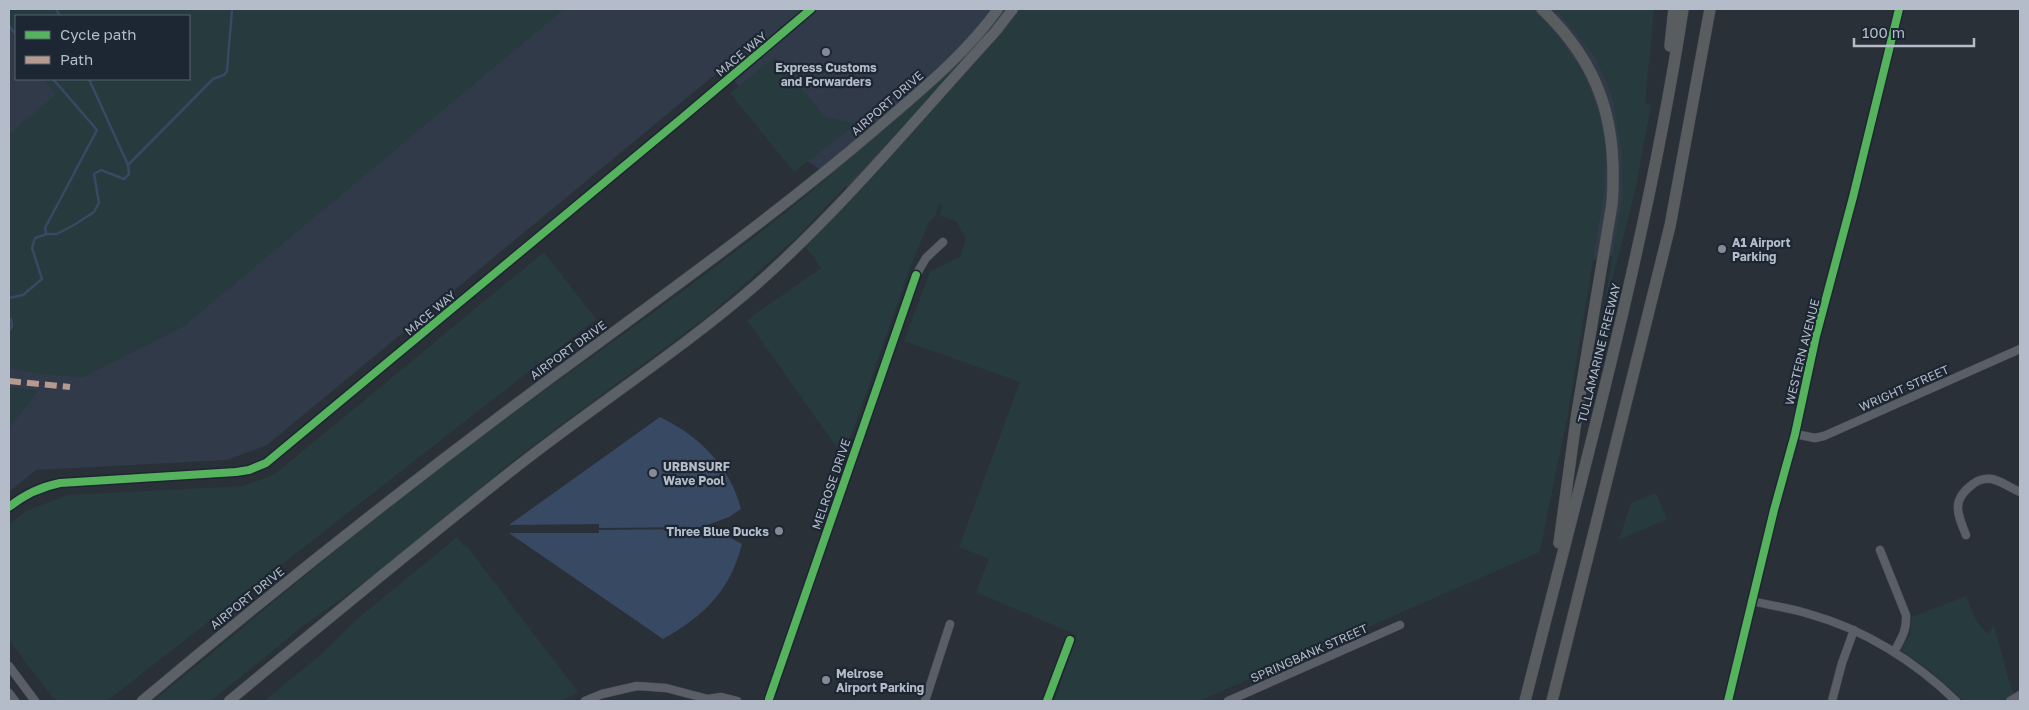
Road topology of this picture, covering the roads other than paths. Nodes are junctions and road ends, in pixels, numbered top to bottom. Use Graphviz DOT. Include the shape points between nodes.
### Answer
graph roads {
  1 [pos="811,9"];
  2 [pos="998,9"];
  3 [pos="1013,9"];
  4 [pos="1542,9"];
  5 [pos="1674,9"];
  6 [pos="1684,9"];
  7 [pos="1710,9"];
  8 [pos="1899,9"];
  9 [pos="1659,145"];
  10 [pos="943,242"];
  11 [pos="2020,349"];
  12 [pos="1795,434"];
  13 [pos="2020,492"];
  14 [pos="9,508"];
  15 [pos="1966,535"];
  16 [pos="1880,550"];
  17 [pos="1551,599"];
  18 [pos="1753,601"];
  19 [pos="950,624"];
  20 [pos="1400,625"];
  21 [pos="1854,630"];
  22 [pos="1070,640"];
  23 [pos="1894,652"];
  24 [pos="9,666"];
  25 [pos="9,693"];
  26 [pos="2020,695"];
  27 [pos="709,700"];
  28 [pos="15,701"];
  29 [pos="35,701"];
  30 [pos="142,701"];
  31 [pos="229,701"];
  32 [pos="586,701"];
  33 [pos="737,701"];
  34 [pos="768,701"];
  35 [pos="924,701"];
  36 [pos="1047,701"];
  37 [pos="1228,701"];
  38 [pos="1525,701"];
  39 [pos="1552,701"];
  40 [pos="1728,701"];
  41 [pos="1832,701"];
  42 [pos="1956,701"];
  43 [pos="2010,701"];
  1 -- 14 [label="street, MACE WAY" via="266,463 236,472 60,483 36,489"];
  2 -- 30 [label="main road, AIRPORT DRIVE" via="950,63 793,198 486,426 306,566"];
  3 -- 31 [label="main road" via="855,186 757,284 680,346 519,464"];
  4 -- 17 [label="highway" via="1572,42 1598,86 1611,128 1614,175"];
  5 -- 9 [label="highway"];
  6 -- 9 [label="highway, TULLAMARINE FREEWAY"];
  7 -- 39 [label="highway" via="1670,226"];
  8 -- 12 [label="street, WESTERN AVENUE" via="1854,197 1816,336"];
  9 -- 17 [label="highway, TULLAMARINE FREEWAY" via="1627,300"];
  10 -- 34 [label="street, MELROSE DRIVE" via="926,258 916,274"];
  11 -- 12 [label="street, WRIGHT STREET" via="1824,436 1815,438"];
  12 -- 18 [label="street, WESTERN AVENUE"];
  13 -- 15 [label="street" via="1992,479 1976,482 1965,490 1957,508"];
  16 -- 23 [label="street" via="1906,615 1904,635"];
  17 -- 38 [label="highway, TULLAMARINE FREEWAY"];
  18 -- 21 [label="street" via="1809,614"];
  18 -- 40 [label="street, WESTERN AVENUE"];
  19 -- 35 [label="street"];
  20 -- 37 [label="street, SPRINGBANK STREET"];
  21 -- 23 [label="street"];
  21 -- 41 [label="street"];
  22 -- 36 [label="street"];
  23 -- 42 [label="street"];
  24 -- 29 [label="street"];
  25 -- 28 [label="street"];
  26 -- 43 [label="street"];
  27 -- 32 [label="street" via="666,688 637,686"];
  27 -- 33 [label="street" via="721,697"];
}
